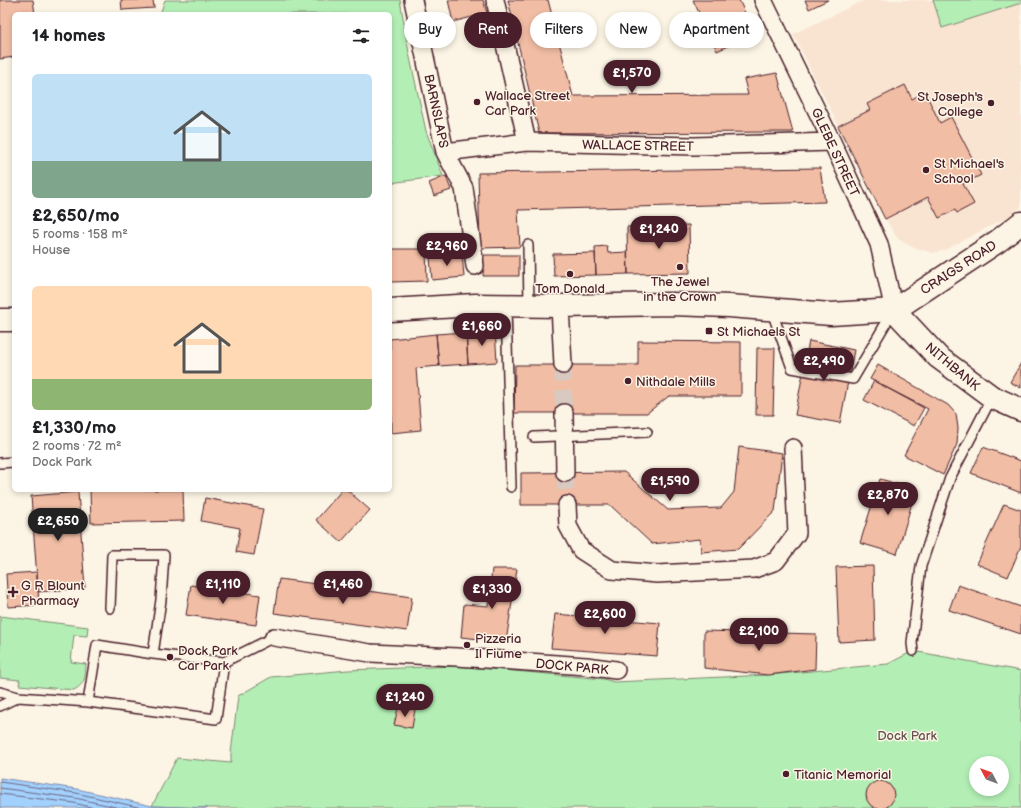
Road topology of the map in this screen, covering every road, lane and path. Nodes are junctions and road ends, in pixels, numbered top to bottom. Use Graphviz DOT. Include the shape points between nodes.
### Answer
graph roads {
  1 [pos="413,0"];
  2 [pos="495,0"];
  3 [pos="763,0"];
  4 [pos="527,142"];
  5 [pos="832,142"];
  6 [pos="445,152"];
  7 [pos="1021,222"];
  8 [pos="528,246"];
  9 [pos="475,266"];
  10 [pos="506,306"];
  11 [pos="529,306"];
  12 [pos="560,306"];
  13 [pos="771,309"];
  14 [pos="392,310"];
  15 [pos="894,310"];
  16 [pos="0,320"];
  17 [pos="12,320"];
  18 [pos="563,365"];
  19 [pos="992,397"];
  20 [pos="1021,410"];
  21 [pos="564,413"];
  22 [pos="647,432"];
  23 [pos="564,436"];
  24 [pos="534,437"];
  25 [pos="793,448"];
  26 [pos="12,462"];
  27 [pos="0,463"];
  28 [pos="565,473"];
  29 [pos="511,487"];
  30 [pos="567,505"];
  31 [pos="110,608"];
  32 [pos="274,637"];
  33 [pos="913,651"];
  34 [pos="153,654"];
  35 [pos="224,662"];
  36 [pos="616,670"];
  37 [pos="0,692"];
  38 [pos="18,697"];
  39 [pos="88,702"];
  40 [pos="0,706"];
  1 -- 6 [label="street, BARNSLAPS"];
  2 -- 4 [label="street"];
  3 -- 5 [label="street, GLEBE STREET"];
  4 -- 5 [label="street, WALLACE STREET" via="694,146"];
  4 -- 6 [label="street, WALLACE STREET"];
  5 -- 15 [label="street, GLEBE STREET" via="879,244"];
  6 -- 9 [label="street, BARNSLAPS" via="464,188"];
  7 -- 15 [label="main road, CRAIGS ROAD" via="998,241"];
  8 -- 11 [label="lane"];
  10 -- 11 [label="main road"];
  10 -- 14 [label="main road" via="475,305"];
  10 -- 29 [label="lane"];
  11 -- 12 [label="main road"];
  12 -- 13 [label="main road" via="672,304"];
  12 -- 18 [label="street"];
  13 -- 15 [label="main road" via="831,314"];
  13 -- 15 [label="lane" via="792,368 853,379"];
  15 -- 19 [label="main road, NITHBANK" via="938,357"];
  16 -- 17 [label="main road"];
  19 -- 20 [label="main road, NITHBANK"];
  19 -- 33 [label="lane" via="950,478 921,566"];
  21 -- 23 [label="street"];
  22 -- 23 [label="lane"];
  23 -- 24 [label="lane"];
  23 -- 28 [label="street"];
  25 -- 30 [label="street" via="797,534 776,561 754,569 657,574 612,570 581,550 568,526"];
  26 -- 27 [label="lane"];
  31 -- 34 [label="lane" via="112,555 164,556"];
  32 -- 35 [label="lane"];
  32 -- 36 [label="street, DOCK PARK" via="370,653 457,657"];
  34 -- 35 [label="lane"];
  34 -- 39 [label="lane" via="97,645"];
  35 -- 39 [label="lane" via="216,719"];
  37 -- 38 [label="lane"];
  38 -- 39 [label="lane"];
  38 -- 40 [label="lane"];
}
